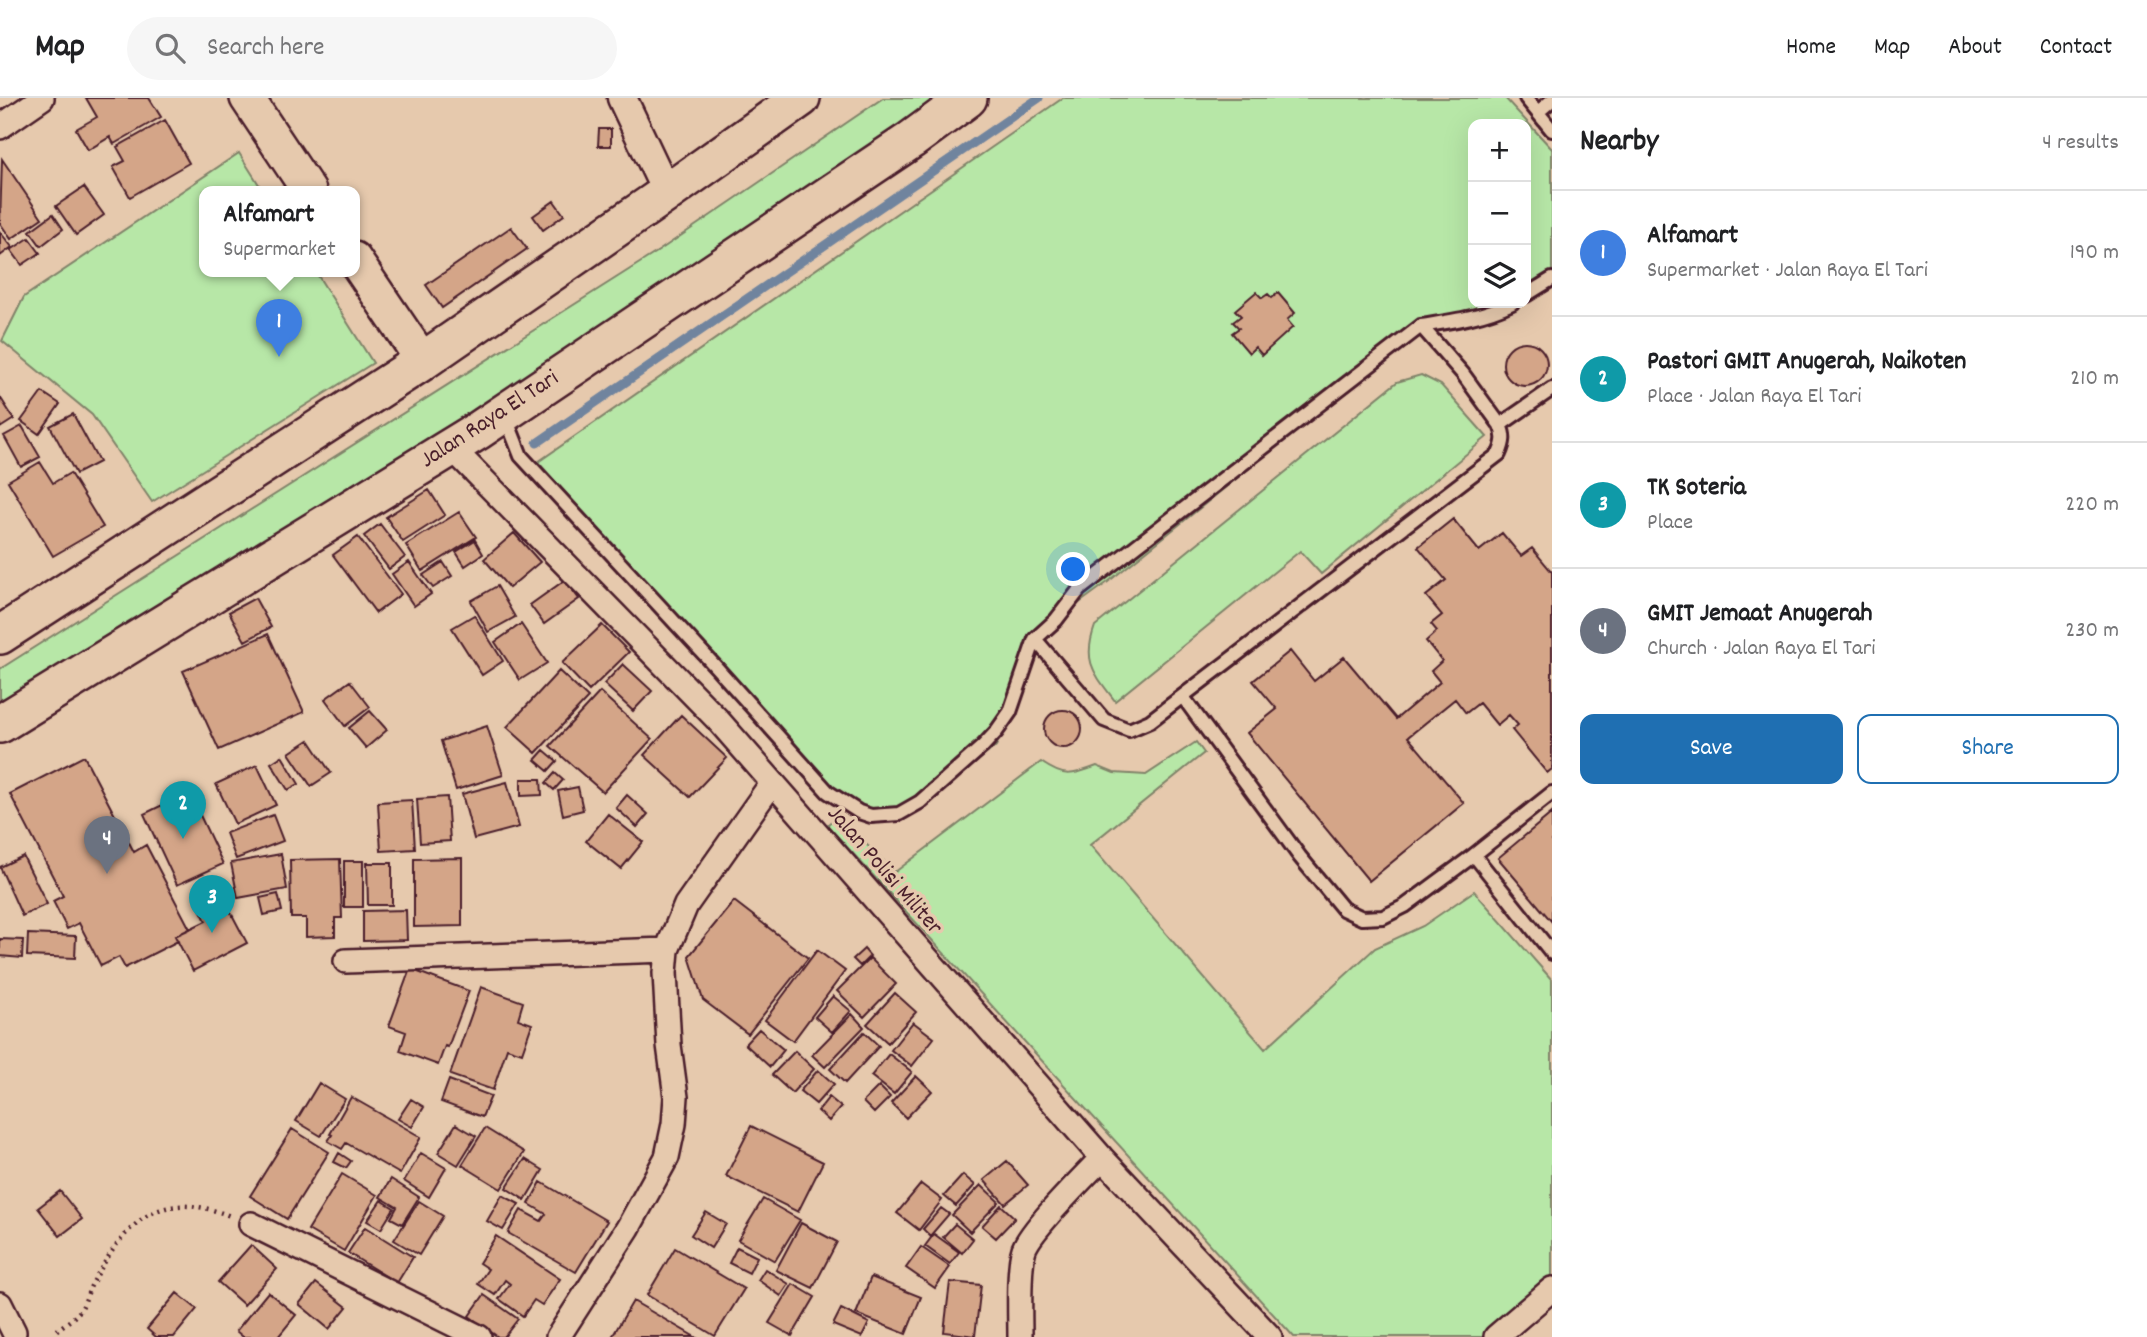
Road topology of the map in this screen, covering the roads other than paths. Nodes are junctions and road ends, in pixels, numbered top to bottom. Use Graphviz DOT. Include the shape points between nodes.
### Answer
graph roads {
  1 [pos="42,98"];
  2 [pos="247,98"];
  3 [pos="622,98"];
  4 [pos="801,98"];
  5 [pos="968,98"];
  6 [pos="1525,98"];
  7 [pos="1552,100"];
  8 [pos="1538,112"];
  9 [pos="0,127"];
  10 [pos="1552,130"];
  11 [pos="306,186"];
  12 [pos="667,193"];
  13 [pos="360,268"];
  14 [pos="1552,279"];
  15 [pos="1531,292"];
  16 [pos="1503,308"];
  17 [pos="1421,326"];
  18 [pos="423,361"];
  19 [pos="1552,389"];
  20 [pos="503,412"];
  21 [pos="1500,425"];
  22 [pos="451,447"];
  23 [pos="0,635"];
  24 [pos="1035,639"];
  25 [pos="1182,697"];
  26 [pos="0,724"];
  27 [pos="772,783"];
  28 [pos="1552,793"];
  29 [pos="1474,855"];
  30 [pos="667,950"];
  31 [pos="1552,953"];
  32 [pos="346,961"];
  33 [pos="1102,1158"];
  34 [pos="251,1223"];
  35 [pos="1552,1289"];
  36 [pos="0,1304"];
  37 [pos="14,1332"];
  38 [pos="479,1337"];
  39 [pos="558,1337"];
  40 [pos="1020,1337"];
  41 [pos="1270,1337"];
  42 [pos="1496,1337"];
  1 -- 9 [label="street"];
  2 -- 11 [label="main road"];
  3 -- 12 [label="street"];
  4 -- 12 [label="main road"];
  5 -- 20 [label="main road, Jalan Raya El Tari"];
  6 -- 8 [label="lane"];
  7 -- 8 [label="lane"];
  8 -- 10 [label="lane"];
  12 -- 18 [label="main road"];
  13 -- 18 [label="main road"];
  14 -- 15 [label="lane"];
  16 -- 17 [label="lane" via="1470,319"];
  17 -- 21 [label="lane"];
  17 -- 24 [label="lane" via="1079,590"];
  18 -- 23 [label="main road"];
  19 -- 21 [label="lane"];
  20 -- 22 [label="main road, Jalan Raya El Tari"];
  20 -- 24 [label="lane" via="520,456 828,792 859,812 899,814 982,747 1010,712"];
  21 -- 25 [label="lane" via="1504,444 1499,453"];
  22 -- 26 [label="main road, Jalan Raya El Tari"];
  22 -- 27 [label="street, Jalan Polisi Militer" via="717,719"];
  24 -- 25 [label="lane" via="1104,720 1118,728 1129,730 1150,721"];
  25 -- 29 [label="lane" via="1343,909 1362,918 1383,917"];
  27 -- 30 [label="street" via="686,905"];
  27 -- 33 [label="street, Jalan Polisi Militer"];
  28 -- 29 [label="lane"];
  29 -- 31 [label="lane"];
  30 -- 32 [label="street"];
  30 -- 39 [label="street" via="669,1045 676,1097 667,1157"];
  33 -- 40 [label="street" via="1025,1246"];
  33 -- 41 [label="street, Jalan Polisi Militer"];
  34 -- 38 [label="street"];
  35 -- 42 [label="street"];
  36 -- 37 [label="street"];
}
